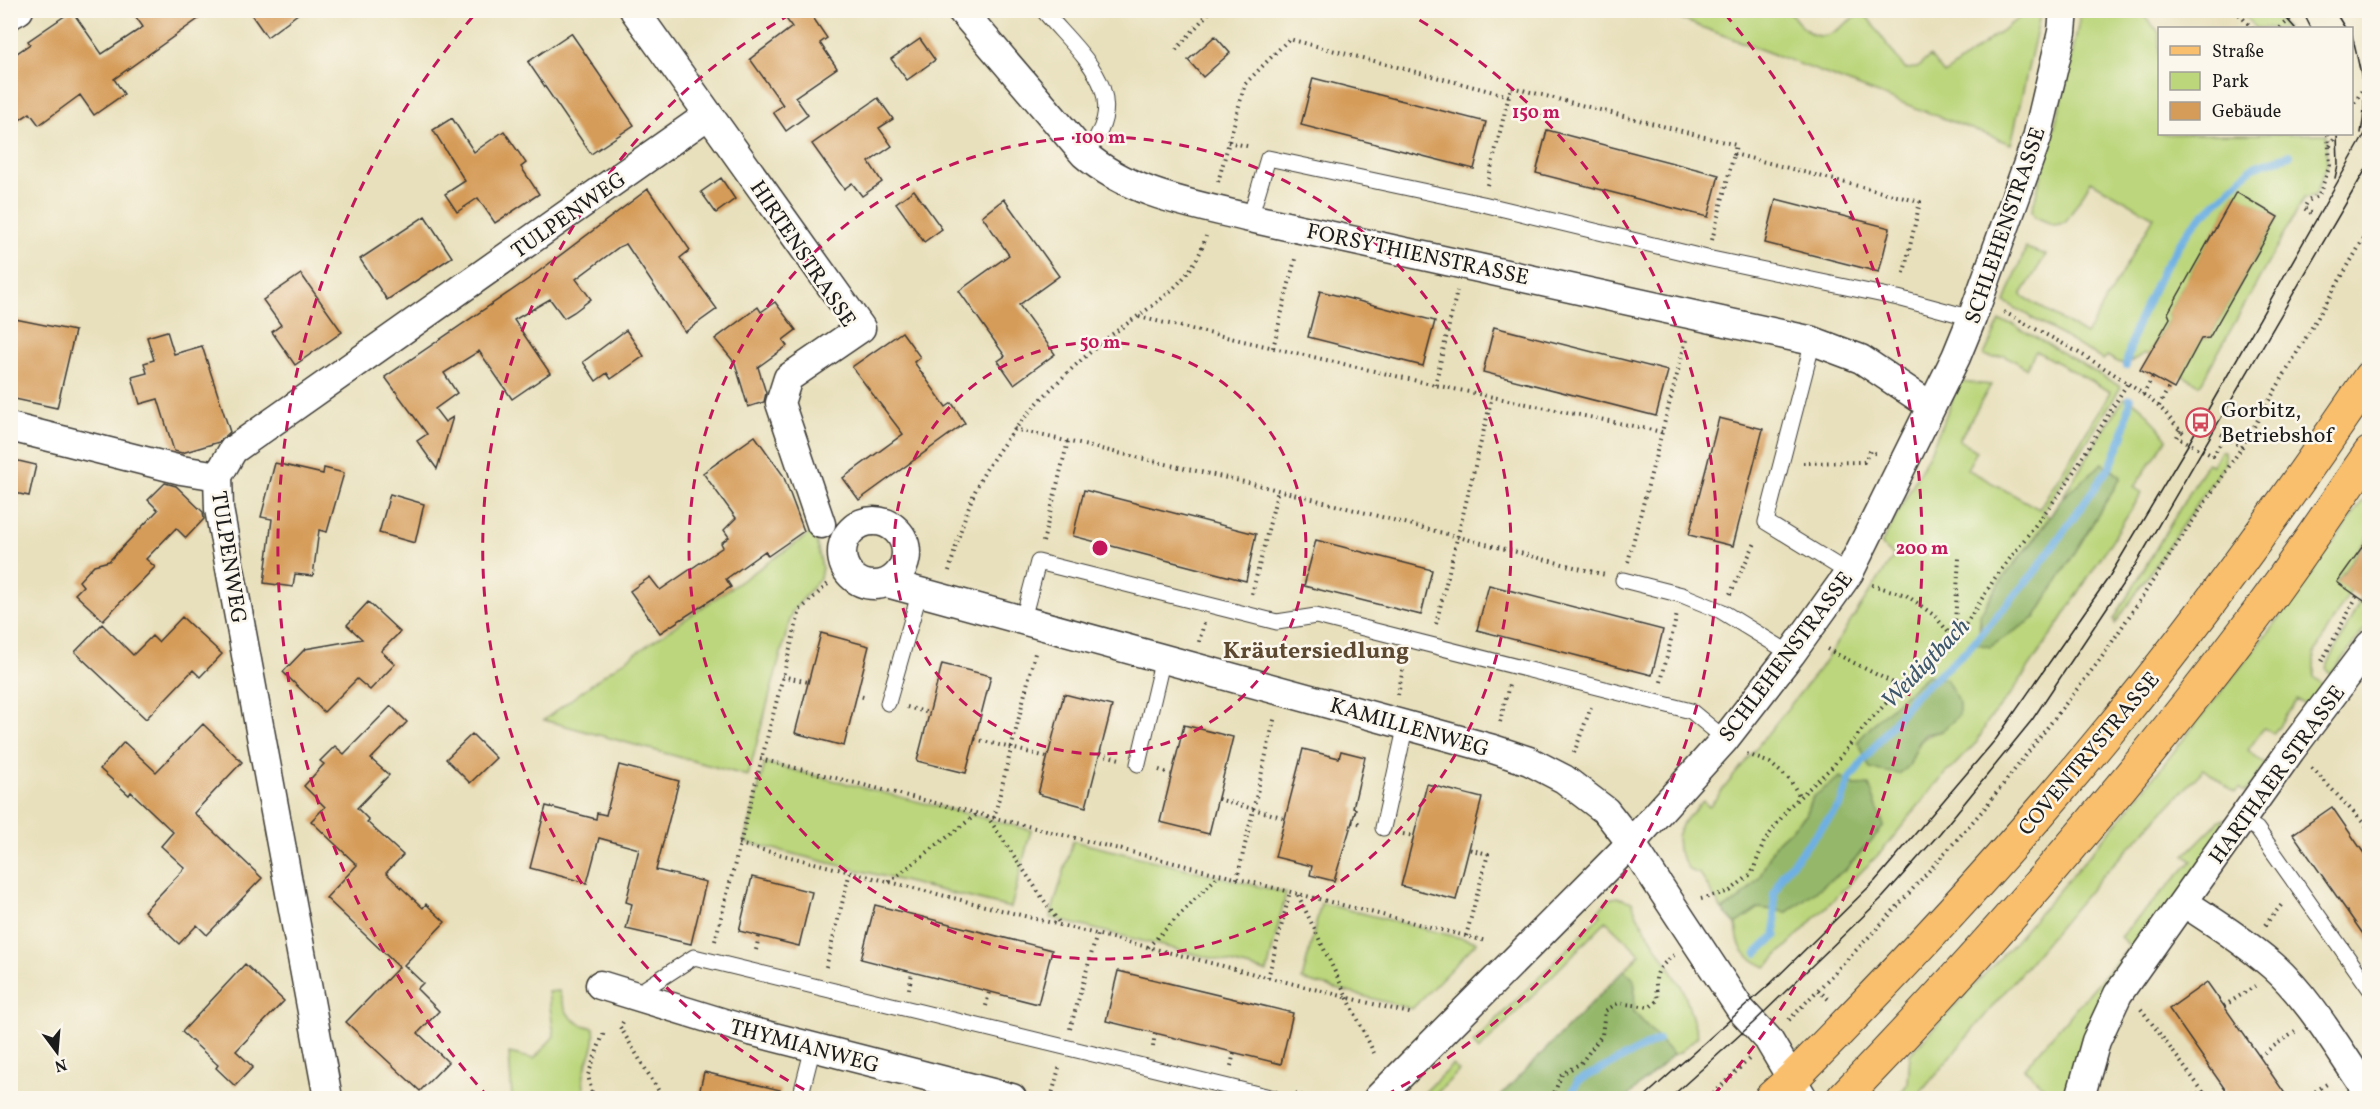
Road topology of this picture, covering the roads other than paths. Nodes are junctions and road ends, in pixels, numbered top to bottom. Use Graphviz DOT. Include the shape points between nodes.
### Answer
graph roads {
  1 [pos="19,10"];
  2 [pos="634,10"];
  3 [pos="961,10"];
  4 [pos="1043,10"];
  5 [pos="2064,10"];
  6 [pos="10,15"];
  7 [pos="708,115"];
  8 [pos="1084,154"];
  9 [pos="1250,218"];
  10 [pos="1976,309"];
  11 [pos="1813,341"];
  12 [pos="2370,377"];
  13 [pos="1931,406"];
  14 [pos="10,427"];
  15 [pos="2370,453"];
  16 [pos="218,477"];
  17 [pos="821,524"];
  18 [pos="1849,573"];
  19 [pos="1623,580"];
  20 [pos="887,583"];
  21 [pos="931,594"];
  22 [pos="1023,619"];
  23 [pos="1798,645"];
  24 [pos="2370,645"];
  25 [pos="1164,658"];
  26 [pos="888,703"];
  27 [pos="1399,723"];
  28 [pos="1725,739"];
  29 [pos="1138,764"];
  30 [pos="2242,820"];
  31 [pos="1383,828"];
  32 [pos="1631,843"];
  33 [pos="2183,902"];
  34 [pos="600,985"];
  35 [pos="2370,990"];
  36 [pos="634,995"];
  37 [pos="813,1047"];
  38 [pos="1788,1092"];
  39 [pos="2370,1095"];
  40 [pos="328,1098"];
  41 [pos="800,1098"];
  42 [pos="1012,1098"];
  43 [pos="1274,1098"];
  44 [pos="1378,1098"];
  45 [pos="1844,1098"];
  46 [pos="2080,1098"];
  1 -- 6 [label="street"];
  2 -- 7 [label="street, HIRTENSTRASSE"];
  3 -- 8 [label="street, FORSYTHIENSTRASSE"];
  4 -- 8 [label="lane" via="1099,78 1105,91 1108,108 1104,125"];
  5 -- 10 [label="street, SCHLEHENSTRASSE" via="2037,138"];
  7 -- 16 [label="street, TULPENWEG" via="233,450"];
  7 -- 17 [label="street, HIRTENSTRASSE" via="861,328 788,378 780,403"];
  8 -- 9 [label="street, FORSYTHIENSTRASSE" via="1103,171 1132,185"];
  9 -- 10 [label="lane" via="1268,158 1707,258 1898,298"];
  9 -- 11 [label="street, FORSYTHIENSTRASSE"];
  10 -- 13 [label="street, SCHLEHENSTRASSE"];
  11 -- 13 [label="street, FORSYTHIENSTRASSE" via="1861,359"];
  11 -- 18 [label="lane" via="1766,522"];
  12 -- 38 [label="highway, COVENTRYSTRASSE" via="2221,587 2104,737 1964,899"];
  13 -- 18 [label="street, SCHLEHENSTRASSE"];
  14 -- 16 [label="street"];
  15 -- 45 [label="highway, COVENTRYSTRASSE" via="2260,611 2142,763 2001,930"];
  16 -- 40 [label="street, TULPENWEG" via="219,509"];
  18 -- 23 [label="street, SCHLEHENSTRASSE"];
  19 -- 23 [label="lane" via="1682,596"];
  20 -- 21 [label="street, KAMILLENWEG"];
  21 -- 22 [label="street, KAMILLENWEG"];
  21 -- 26 [label="lane"];
  22 -- 25 [label="street, KAMILLENWEG"];
  22 -- 28 [label="lane" via="1038,562 1277,622 1316,616 1691,711"];
  23 -- 28 [label="street, SCHLEHENSTRASSE"];
  24 -- 30 [label="street, HARTHAER STRASSE"];
  25 -- 27 [label="street, KAMILLENWEG"];
  25 -- 29 [label="lane"];
  27 -- 31 [label="lane"];
  27 -- 32 [label="street, KAMILLENWEG" via="1493,748 1564,779 1605,811"];
  28 -- 32 [label="street, SCHLEHENSTRASSE"];
  30 -- 33 [label="street, HARTHAER STRASSE"];
  30 -- 35 [label="lane" via="2257,829"];
  32 -- 38 [label="street, KAMILLENWEG" via="1735,1001 1767,1040"];
  32 -- 44 [label="street, SCHLEHENSTRASSE"];
  33 -- 39 [label="street" via="2274,968 2302,999"];
  33 -- 46 [label="street, HARTHAER STRASSE" via="2118,994 2096,1041"];
  34 -- 36 [label="street, THYMIANWEG"];
  36 -- 37 [label="street, THYMIANWEG"];
  36 -- 43 [label="lane" via="694,957"];
  37 -- 41 [label="lane"];
  37 -- 42 [label="street, THYMIANWEG"];
}
